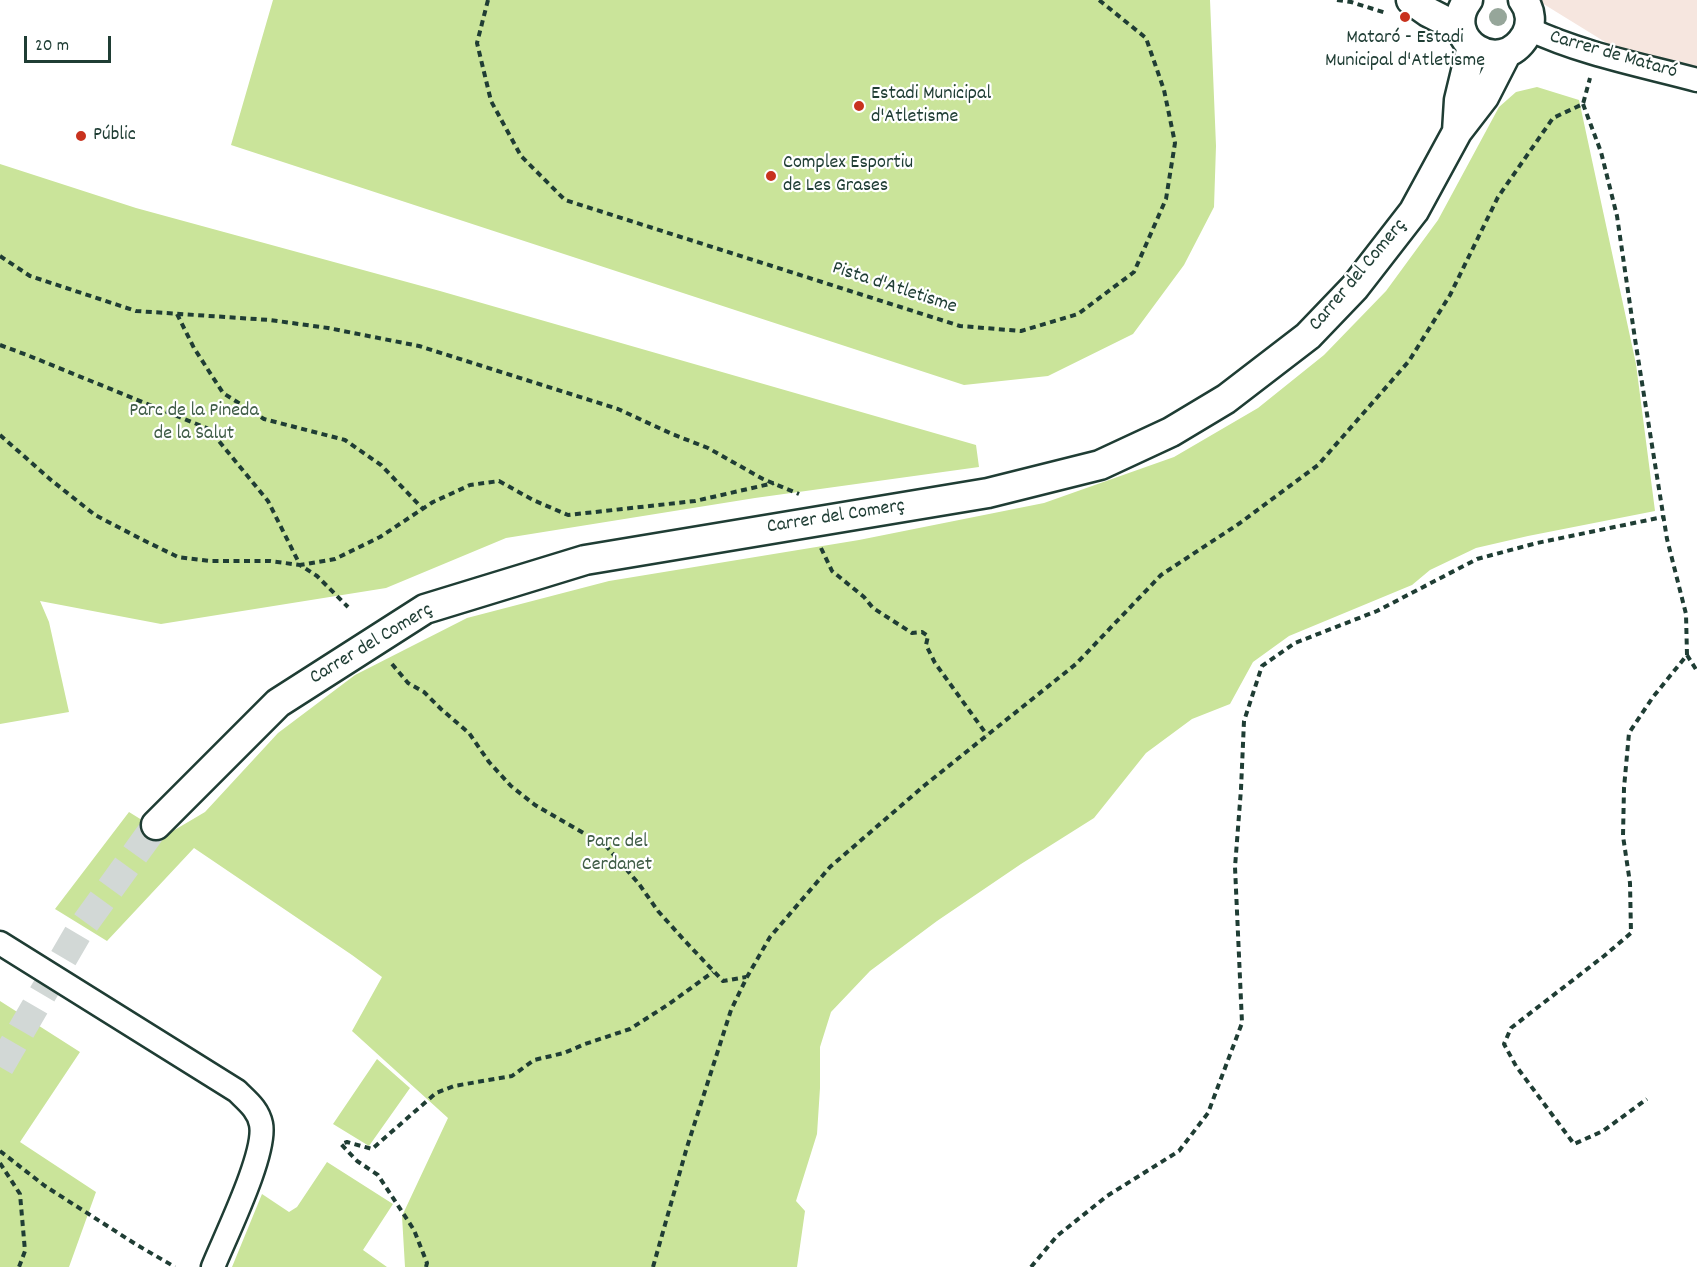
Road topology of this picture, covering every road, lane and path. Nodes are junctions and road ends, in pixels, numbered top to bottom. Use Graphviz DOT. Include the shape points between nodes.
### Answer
graph roads {
  1 [pos="488,0"];
  2 [pos="1099,0"];
  3 [pos="1337,0"];
  4 [pos="1411,0"];
  5 [pos="1468,0"];
  6 [pos="1523,0"];
  7 [pos="1351,2"];
  8 [pos="1529,29"];
  9 [pos="1467,38"];
  10 [pos="1506,54"];
  11 [pos="1596,54"];
  12 [pos="1697,80"];
  13 [pos="1583,104"];
  14 [pos="1457,132"];
  15 [pos="0,256"];
  16 [pos="177,314"];
  17 [pos="0,345"];
  18 [pos="0,435"];
  19 [pos="774,483"];
  20 [pos="807,498"];
  21 [pos="423,509"];
  22 [pos="1664,517"];
  23 [pos="821,548"];
  24 [pos="300,566"];
  25 [pos="348,607"];
  26 [pos="1687,655"];
  27 [pos="388,659"];
  28 [pos="1697,671"];
  29 [pos="987,735"];
  30 [pos="156,825"];
  31 [pos="0,944"];
  32 [pos="713,972"];
  33 [pos="747,977"];
  34 [pos="1647,1100"];
  35 [pos="0,1151"];
  36 [pos="0,1164"];
  37 [pos="20,1267"];
  38 [pos="175,1267"];
  39 [pos="213,1267"];
  40 [pos="426,1267"];
  41 [pos="653,1267"];
  42 [pos="1031,1267"];
  1 -- 2 [label="path, Pista d'Atletisme" via="477,43 491,101 521,156 565,200 960,326 1021,331 1078,314 1134,272 1166,199 1175,143 1164,90 1146,38"];
  3 -- 7 [label="path"];
  4 -- 9 [label="street"];
  5 -- 9 [label="street, Carrer del Comerç" via="1461,16"];
  6 -- 8 [label="street" via="1530,16"];
  8 -- 10 [label="street, Carrer del Comerç" via="1521,44"];
  8 -- 11 [label="street, Carrer de Mataró"];
  9 -- 10 [label="street" via="1488,55"];
  9 -- 14 [label="street, Carrer del Comerç"];
  10 -- 14 [label="street, Carrer del Comerç" via="1484,97"];
  11 -- 12 [label="street, Carrer de Mataró"];
  11 -- 13 [label="path"];
  13 -- 22 [label="path" via="1601,152 1617,216"];
  13 -- 29 [label="path" via="1553,118 1498,197 1450,295 1409,361 1318,465 1240,524 1161,575 1076,664"];
  14 -- 30 [label="street, Carrer del Comerç" via="1414,211 1355,287 1308,336 1226,399 1171,432 1100,465 988,494 585,560 425,609 278,703"];
  15 -- 16 [label="path" via="30,276 81,294 136,311"];
  16 -- 19 [label="path" via="270,320 418,346 618,409 708,448"];
  16 -- 21 [label="path" via="223,393 264,419 345,440 381,465"];
  17 -- 24 [label="path" via="209,429 268,501"];
  18 -- 24 [label="path" via="95,514 178,557"];
  19 -- 20 [label="path"];
  19 -- 21 [label="path" via="695,501 568,515 499,481 470,485"];
  21 -- 24 [label="path" via="380,537 335,559"];
  22 -- 26 [label="path" via="1686,614"];
  22 -- 42 [label="path" via="1478,559 1377,611 1295,643 1262,666 1244,721 1234,867 1242,1023 1208,1113 1179,1151 1107,1196 1057,1236"];
  23 -- 29 [label="path" via="832,570 873,608 912,633 928,636 926,645 935,663"];
  24 -- 25 [label="path" via="317,576"];
  26 -- 28 [label="path"];
  26 -- 34 [label="path" via="1629,734 1623,836 1630,883 1631,933 1511,1028 1504,1044 1574,1144 1604,1131"];
  27 -- 32 [label="path" via="408,683 424,692 469,732 511,786 535,805 606,846"];
  29 -- 33 [label="path" via="830,867 770,937"];
  31 -- 39 [label="street" via="237,1091 254,1107 261,1124 261,1142"];
  32 -- 33 [label="path" via="723,981"];
  32 -- 40 [label="path" via="630,1029 534,1060 512,1076 436,1093 372,1149 341,1143 357,1161 378,1175 414,1230"];
  33 -- 41 [label="path" via="731,1010"];
  35 -- 38 [label="path" via="45,1186"];
  36 -- 37 [label="path" via="20,1194 25,1251"];
}
